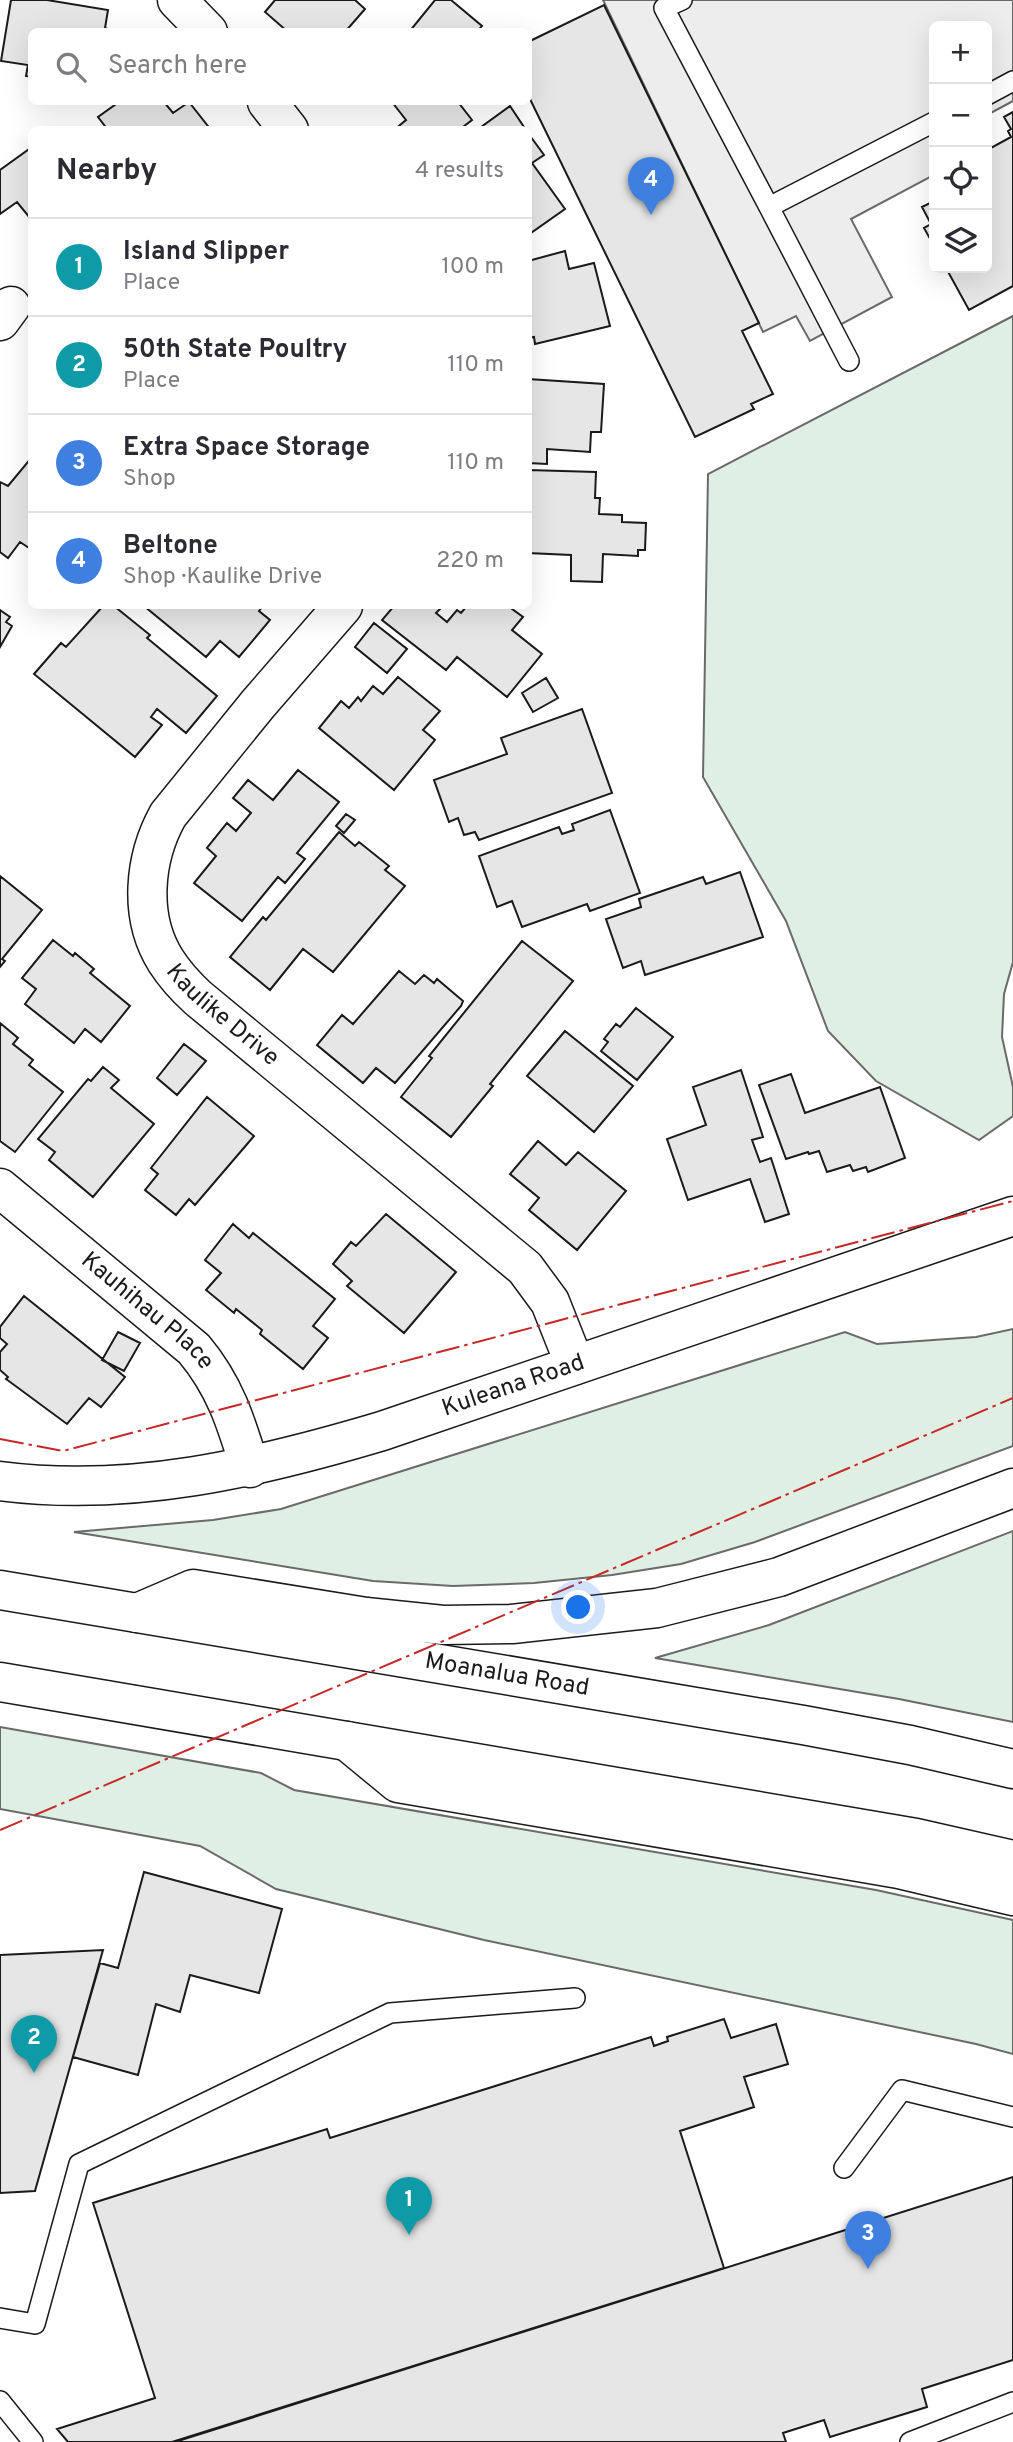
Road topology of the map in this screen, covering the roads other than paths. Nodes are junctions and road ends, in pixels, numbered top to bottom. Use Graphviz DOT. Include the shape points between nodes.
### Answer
graph roads {
  1 [pos="177,0"];
  2 [pos="682,0"];
  3 [pos="204,28"];
  4 [pos="1013,81"];
  5 [pos="992,92"];
  6 [pos="269,105"];
  7 [pos="929,125"];
  8 [pos="286,126"];
  9 [pos="769,207"];
  10 [pos="849,362"];
  11 [pos="340,609"];
  12 [pos="0,1188"];
  13 [pos="1013,1216"];
  14 [pos="575,1365"];
  15 [pos="250,1468"];
  16 [pos="0,1481"];
  17 [pos="1013,1488"];
  18 [pos="0,1590"];
  19 [pos="137,1613"];
  20 [pos="0,1682"];
  21 [pos="347,1741"];
  22 [pos="1013,1769"];
  23 [pos="1013,1860"];
  24 [pos="1013,1896"];
  25 [pos="575,1998"];
  26 [pos="1013,2117"];
  27 [pos="844,2168"];
  28 [pos="0,2318"];
  29 [pos="0,2401"];
  30 [pos="1013,2402"];
  31 [pos="33,2442"];
  32 [pos="910,2442"];
  1 -- 3 [label="main road"];
  2 -- 9 [label="lane" via="664,8"];
  4 -- 5 [label="lane"];
  6 -- 8 [label="main road"];
  7 -- 9 [label="lane"];
  9 -- 10 [label="lane"];
  11 -- 14 [label="main road, Kaulike Drive" via="168,815 148,872 148,901 157,944 198,998 525,1268 550,1302"];
  12 -- 15 [label="main road, Kauhihau Place" via="194,1349 224,1393"];
  13 -- 14 [label="main road, Kuleana Road"];
  14 -- 15 [label="main road, Kuleana Road" via="382,1431"];
  15 -- 16 [label="main road, Kuleana Road" via="101,1485"];
  17 -- 19 [label="main road" via="779,1577 657,1608 512,1624 443,1625 192,1589"];
  18 -- 19 [label="main road, Moanalua Road"];
  19 -- 22 [label="main road, Moanalua Road" via="790,1723"];
  20 -- 21 [label="main road"];
  21 -- 23 [label="main road" via="916,1838"];
  21 -- 24 [label="main road" via="398,1783 899,1869"];
  25 -- 28 [label="lane" via="390,2013 79,2164 35,2324"];
  26 -- 27 [label="lane" via="902,2090"];
  29 -- 31 [label="lane"];
  30 -- 32 [label="lane"];
}
